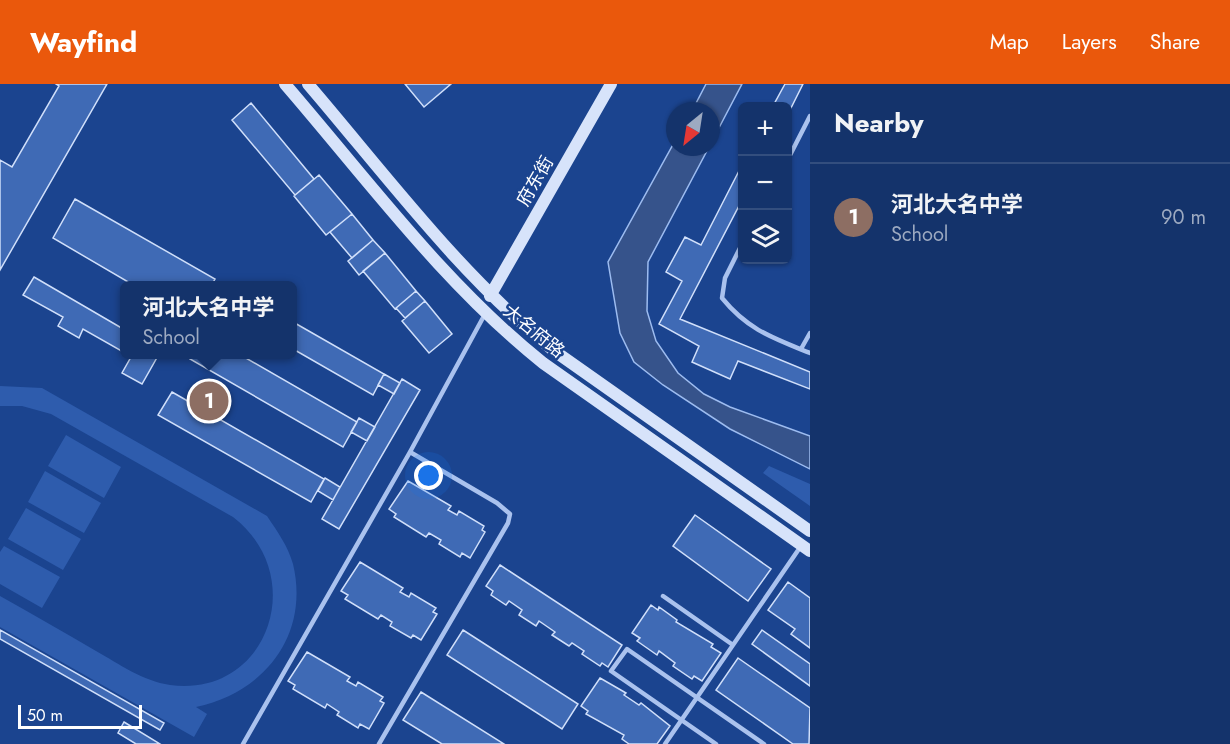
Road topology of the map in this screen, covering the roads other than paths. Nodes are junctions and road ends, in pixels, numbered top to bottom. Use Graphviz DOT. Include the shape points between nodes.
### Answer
graph roads {
  1 [pos="285,84"];
  2 [pos="308,84"];
  3 [pos="611,84"];
  4 [pos="810,116"];
  5 [pos="790,156"];
  6 [pos="738,252"];
  7 [pos="490,296"];
  8 [pos="485,314"];
  9 [pos="810,333"];
  10 [pos="801,349"];
  11 [pos="810,353"];
  12 [pos="410,452"];
  13 [pos="810,531"];
  14 [pos="806,549"];
  15 [pos="663,596"];
  16 [pos="733,645"];
  17 [pos="697,698"];
  18 [pos="681,720"];
  19 [pos="243,744"];
  20 [pos="379,744"];
  21 [pos="665,744"];
  22 [pos="716,744"];
  23 [pos="764,744"];
  1 -- 8 [label="street, 大名府路"];
  2 -- 7 [label="street, 大名府路"];
  3 -- 7 [label="street, 府东街"];
  4 -- 5 [label="lane"];
  6 -- 10 [label="lane" via="725,278 722,298 738,318 759,332"];
  7 -- 13 [label="street, 大名府路" via="553,350"];
  8 -- 12 [label="lane"];
  8 -- 14 [label="street, 大名府路" via="543,363"];
  9 -- 10 [label="lane"];
  10 -- 11 [label="lane"];
  12 -- 19 [label="lane"];
  12 -- 20 [label="lane" via="510,514"];
  14 -- 16 [label="lane"];
  15 -- 16 [label="lane"];
  16 -- 17 [label="lane"];
  17 -- 18 [label="lane"];
  17 -- 18 [label="lane" via="627,649 611,671"];
  17 -- 23 [label="lane"];
  18 -- 21 [label="lane"];
  18 -- 22 [label="lane"];
}
